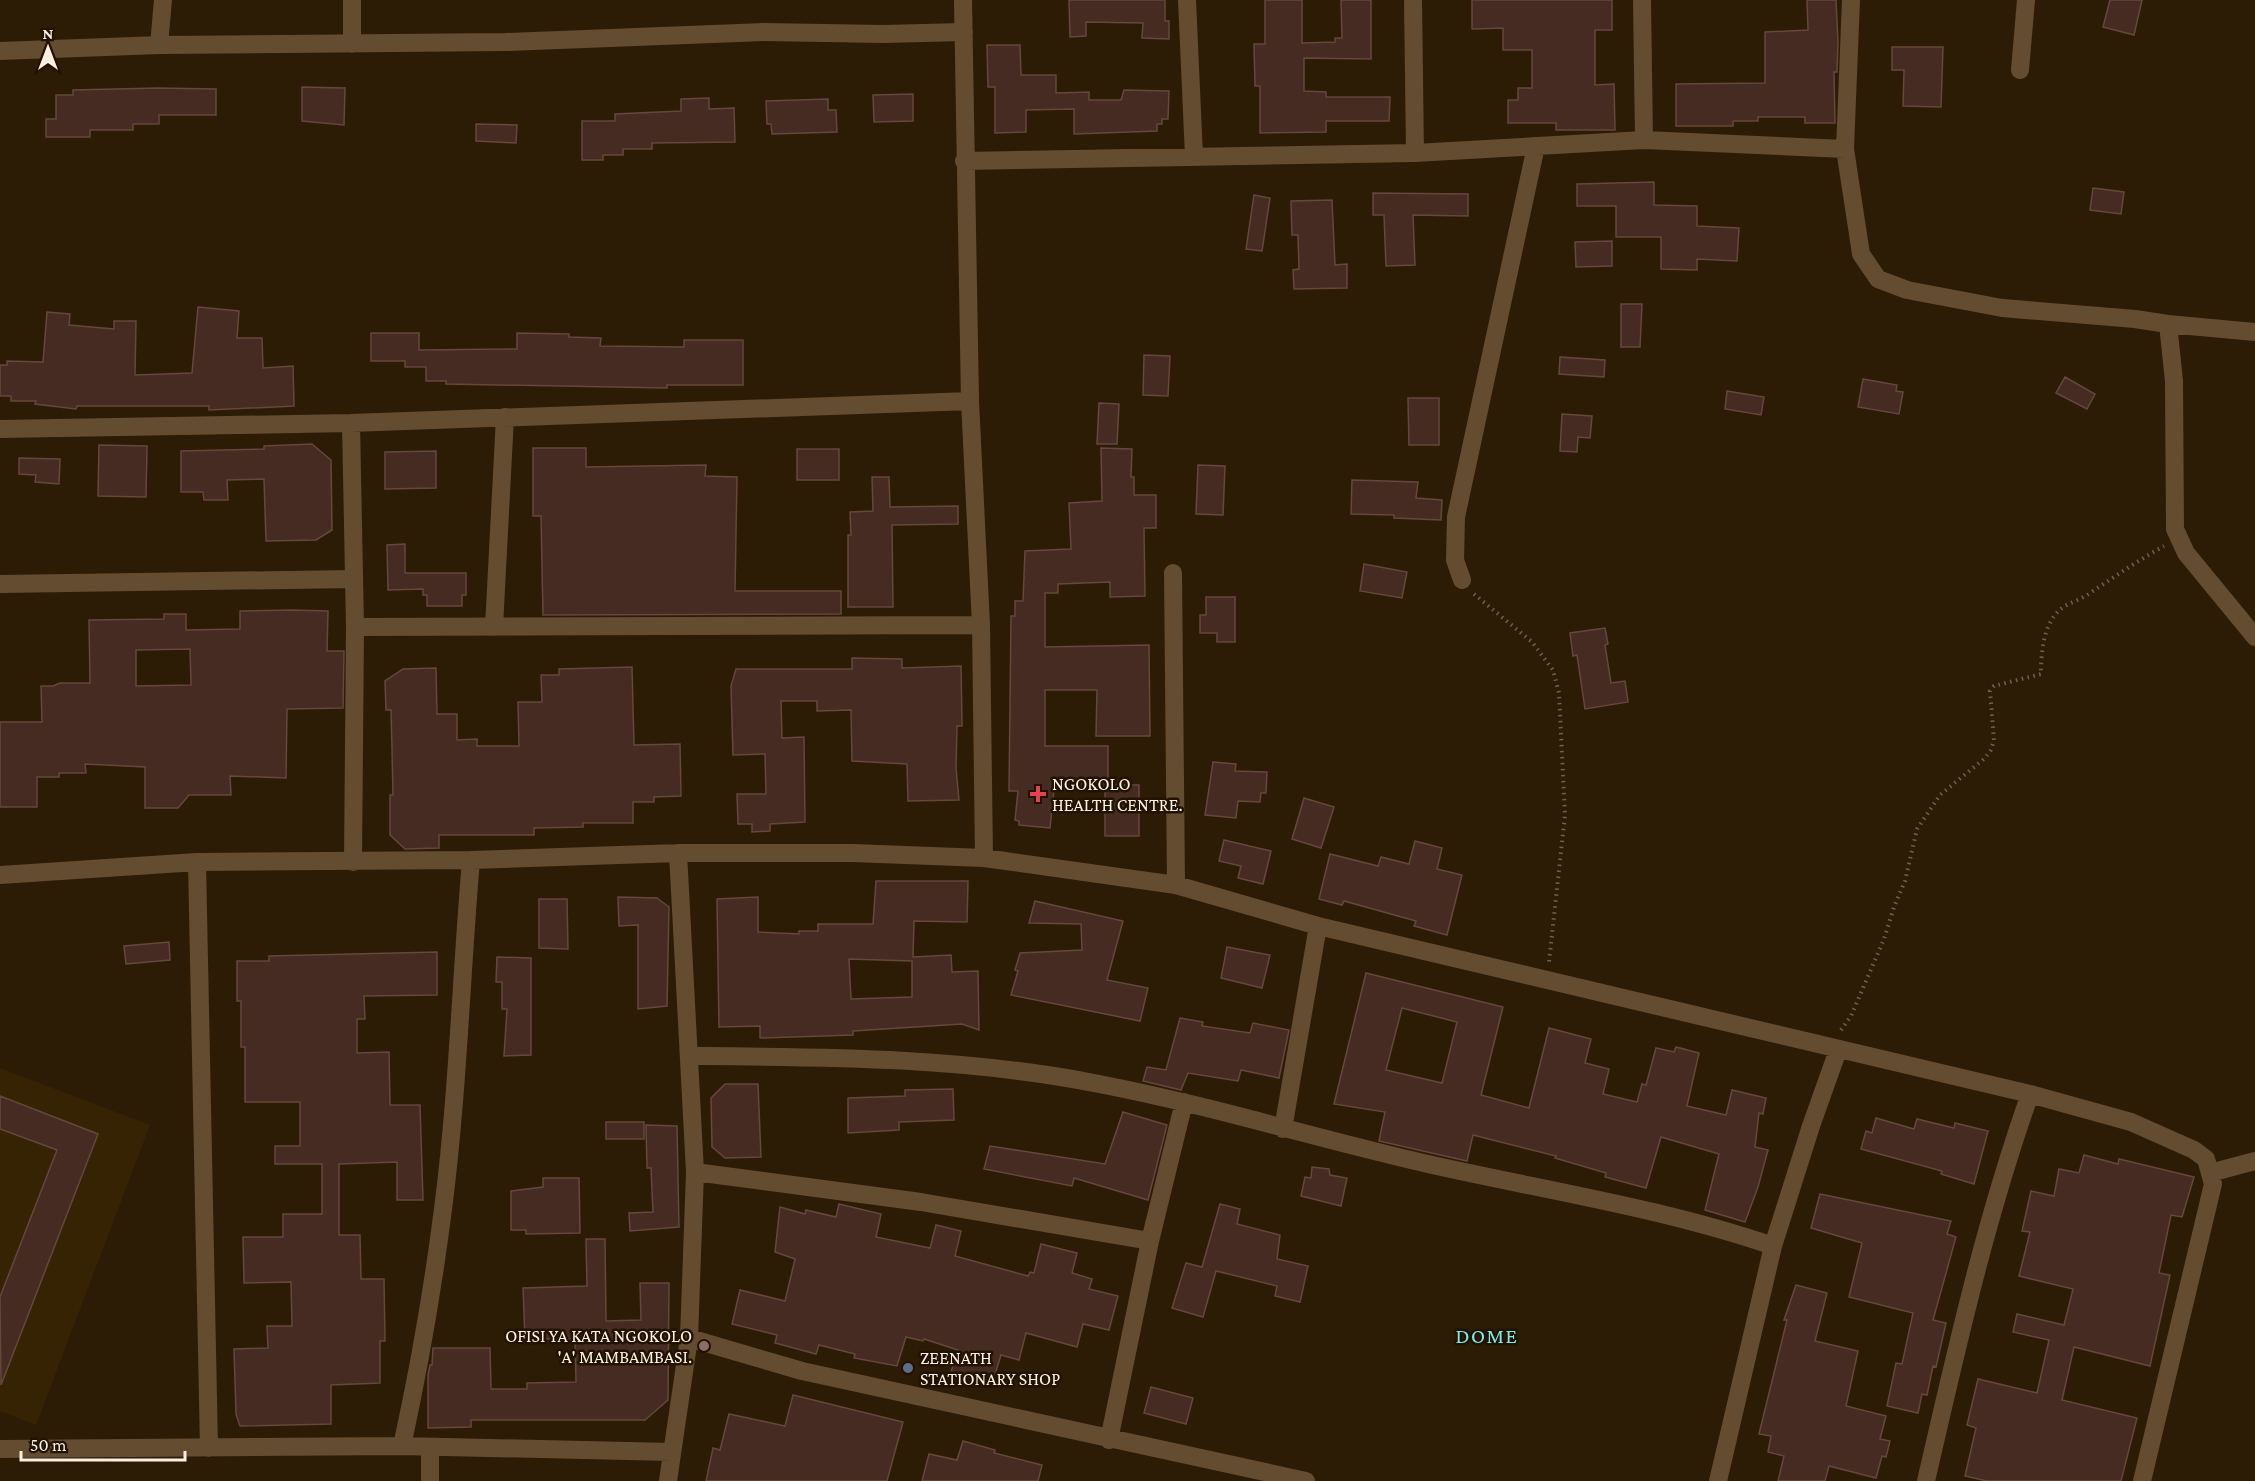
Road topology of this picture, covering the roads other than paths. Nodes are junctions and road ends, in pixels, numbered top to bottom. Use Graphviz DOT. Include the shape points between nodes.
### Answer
graph roads {
  1 [pos="163,0"];
  2 [pos="352,0"];
  3 [pos="963,0"];
  4 [pos="1187,0"];
  5 [pos="1413,0"];
  6 [pos="1642,0"];
  7 [pos="1851,0"];
  8 [pos="2026,0"];
  9 [pos="964,32"];
  10 [pos="352,44"];
  11 [pos="159,45"];
  12 [pos="0,51"];
  13 [pos="2020,70"];
  14 [pos="1644,140"];
  15 [pos="1536,146"];
  16 [pos="1845,149"];
  17 [pos="1415,153"];
  18 [pos="1194,156"];
  19 [pos="964,161"];
  20 [pos="2168,324"];
  21 [pos="2255,332"];
  22 [pos="970,401"];
  23 [pos="505,417"];
  24 [pos="351,423"];
  25 [pos="0,429"];
  26 [pos="1173,573"];
  27 [pos="353,579"];
  28 [pos="1462,580"];
  29 [pos="0,584"];
  30 [pos="981,625"];
  31 [pos="355,627"];
  32 [pos="494,627"];
  33 [pos="2255,637"];
  34 [pos="678,853"];
  35 [pos="984,858"];
  36 [pos="471,860"];
  37 [pos="197,862"];
  38 [pos="353,862"];
  39 [pos="0,875"];
  40 [pos="1176,885"];
  41 [pos="1318,926"];
  42 [pos="1834,1049"];
  43 [pos="689,1056"];
  44 [pos="2030,1094"];
  45 [pos="1184,1102"];
  46 [pos="1284,1129"];
  47 [pos="2255,1161"];
  48 [pos="695,1172"];
  49 [pos="2210,1173"];
  50 [pos="1150,1241"];
  51 [pos="1773,1246"];
  52 [pos="689,1338"];
  53 [pos="1109,1440"];
  54 [pos="402,1446"];
  55 [pos="430,1447"];
  56 [pos="209,1448"];
  57 [pos="0,1449"];
  58 [pos="672,1452"];
  59 [pos="430,1481"];
  60 [pos="668,1481"];
  61 [pos="1306,1481"];
  62 [pos="1718,1481"];
  63 [pos="1926,1481"];
  64 [pos="2142,1481"];
  1 -- 11 [label="street"];
  2 -- 10 [label="street"];
  3 -- 9 [label="street"];
  4 -- 18 [label="street"];
  5 -- 17 [label="street"];
  6 -- 14 [label="street"];
  7 -- 16 [label="street"];
  8 -- 13 [label="street"];
  9 -- 10 [label="street" via="764,32"];
  9 -- 19 [label="street"];
  10 -- 11 [label="street"];
  11 -- 12 [label="street"];
  14 -- 15 [label="street"];
  14 -- 16 [label="street"];
  15 -- 17 [label="street"];
  15 -- 28 [label="street" via="1456,517 1455,560"];
  16 -- 20 [label="street" via="1862,254 1878,279 1907,290 2002,309"];
  17 -- 18 [label="street"];
  18 -- 19 [label="street"];
  19 -- 22 [label="street"];
  20 -- 21 [label="street"];
  20 -- 33 [label="street" via="2174,381 2175,529 2186,553"];
  22 -- 23 [label="street"];
  22 -- 30 [label="street"];
  23 -- 24 [label="street"];
  23 -- 32 [label="street"];
  24 -- 25 [label="street"];
  24 -- 27 [label="street"];
  26 -- 40 [label="street"];
  27 -- 29 [label="street"];
  27 -- 31 [label="street"];
  30 -- 32 [label="street"];
  30 -- 35 [label="street"];
  31 -- 32 [label="street"];
  31 -- 38 [label="street"];
  34 -- 35 [label="street"];
  34 -- 36 [label="street"];
  34 -- 43 [label="street"];
  35 -- 40 [label="street"];
  36 -- 38 [label="street"];
  36 -- 54 [label="street" via="444,1208"];
  37 -- 38 [label="street"];
  37 -- 39 [label="street"];
  37 -- 56 [label="street"];
  40 -- 41 [label="street"];
  41 -- 42 [label="street"];
  41 -- 46 [label="street"];
  42 -- 44 [label="street"];
  42 -- 51 [label="street"];
  43 -- 45 [label="street" via="942,1061 1098,1084"];
  43 -- 48 [label="street"];
  44 -- 49 [label="street" via="2152,1131 2194,1150 2206,1159"];
  44 -- 63 [label="street" via="2003,1171 1967,1304"];
  45 -- 46 [label="street"];
  45 -- 50 [label="street"];
  46 -- 51 [label="street" via="1670,1218"];
  47 -- 49 [label="street"];
  48 -- 50 [label="street" via="921,1202"];
  48 -- 52 [label="street"];
  49 -- 64 [label="street" via="2212,1195"];
  50 -- 53 [label="street"];
  51 -- 62 [label="street"];
  52 -- 53 [label="street" via="802,1371"];
  52 -- 58 [label="street"];
  53 -- 61 [label="street"];
  54 -- 55 [label="street"];
  54 -- 56 [label="street"];
  55 -- 58 [label="street"];
  55 -- 59 [label="street"];
  56 -- 57 [label="street"];
  58 -- 60 [label="street"];
}
